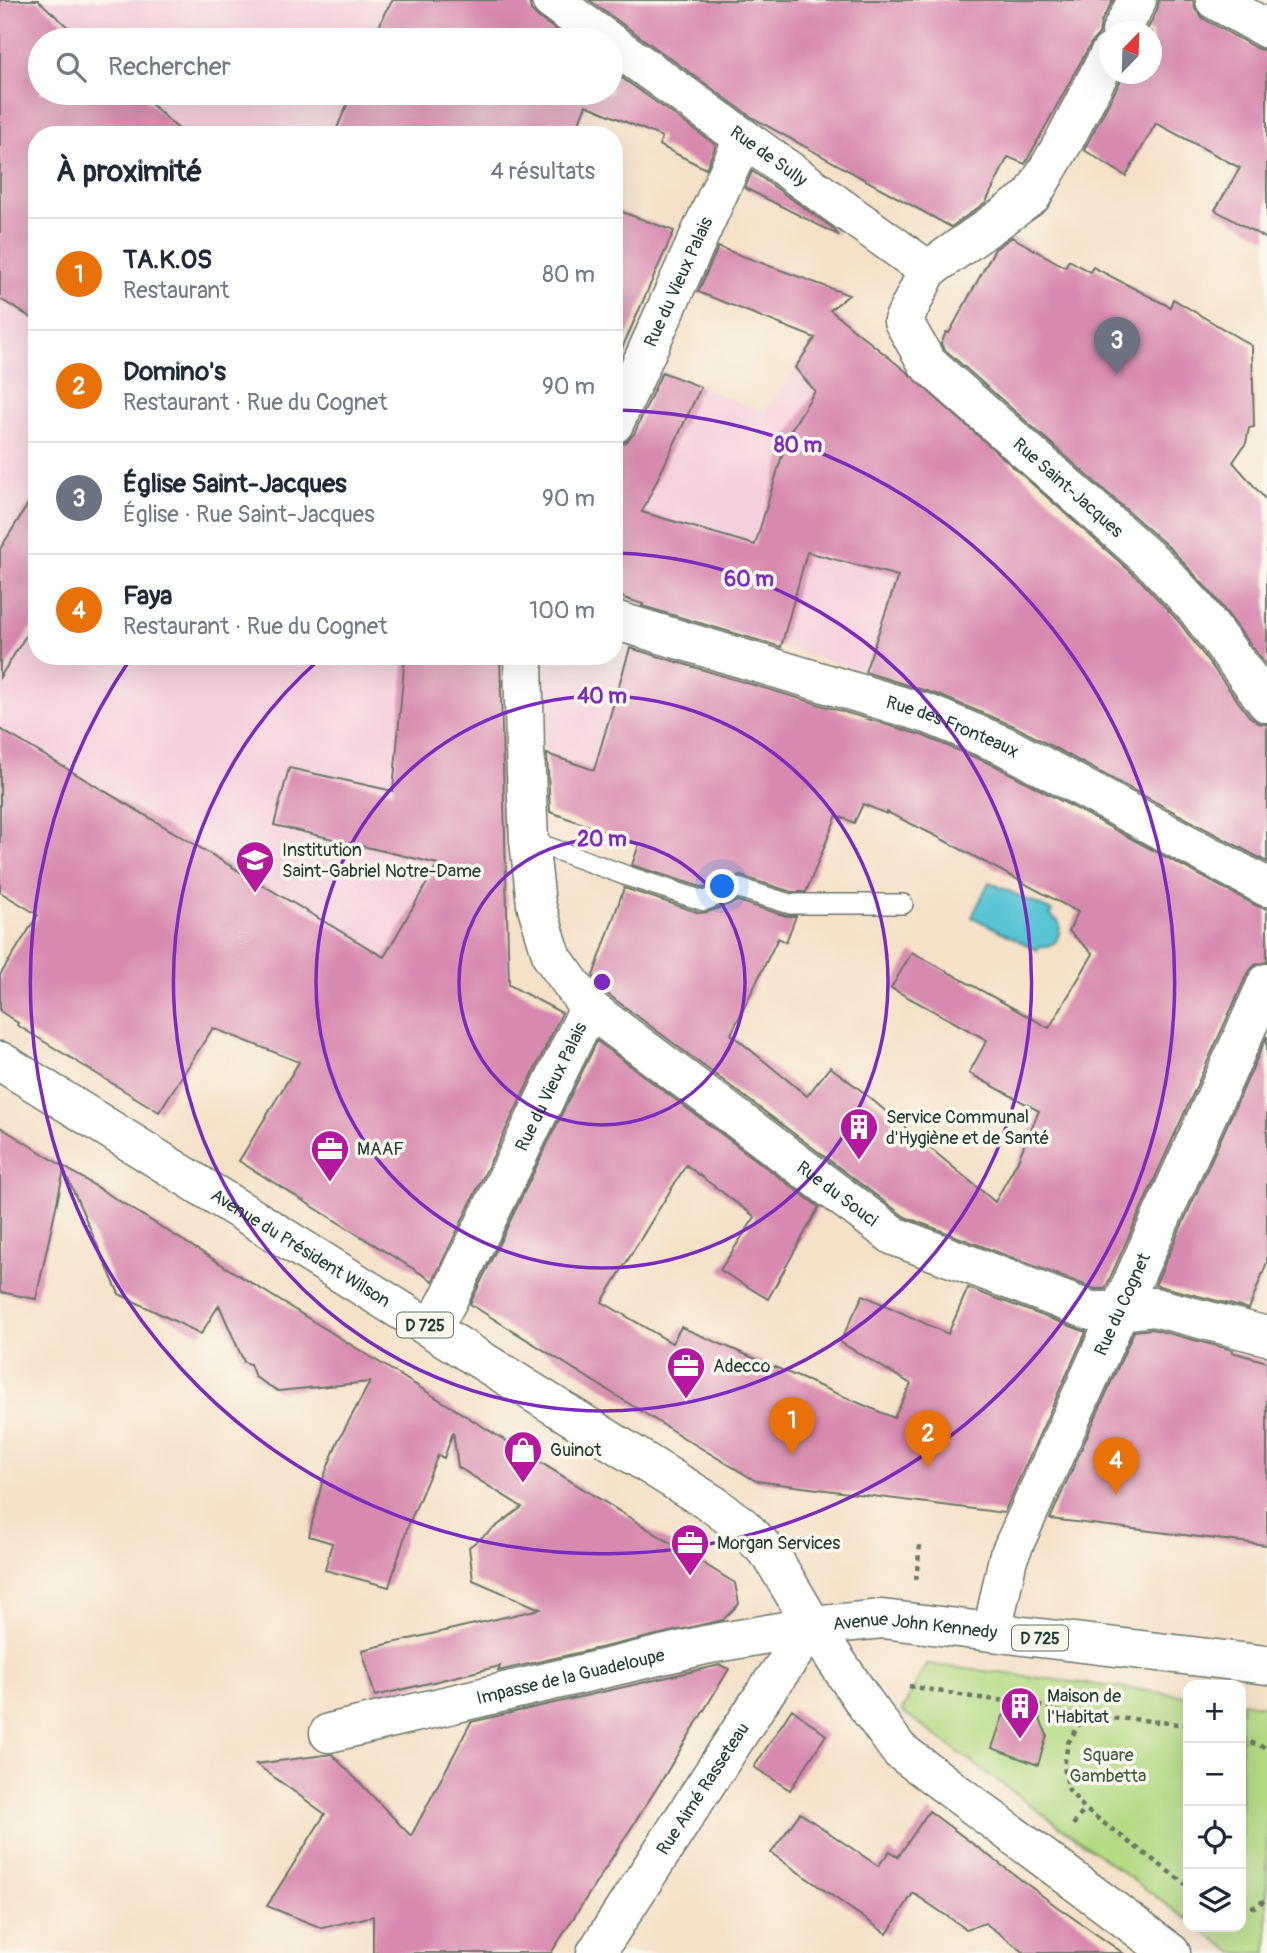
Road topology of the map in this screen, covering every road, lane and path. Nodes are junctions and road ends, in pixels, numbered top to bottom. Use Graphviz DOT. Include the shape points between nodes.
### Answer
graph roads {
  1 [pos="551,0"];
  2 [pos="1137,0"];
  3 [pos="1217,0"];
  4 [pos="1126,21"];
  5 [pos="590,28"];
  6 [pos="1267,29"];
  7 [pos="623,52"];
  8 [pos="1099,74"];
  9 [pos="743,139"];
  10 [pos="928,270"];
  11 [pos="623,404"];
  12 [pos="623,623"];
  13 [pos="523,665"];
  14 [pos="1267,703"];
  15 [pos="529,840"];
  16 [pos="1267,887"];
  17 [pos="903,904"];
  18 [pos="1267,983"];
  19 [pos="589,1008"];
  20 [pos="0,1061"];
  21 [pos="1119,1311"];
  22 [pos="432,1329"];
  23 [pos="1267,1336"];
  24 [pos="813,1626"];
  25 [pos="992,1632"];
  26 [pos="1267,1665"];
  27 [pos="864,1702"];
  28 [pos="1083,1718"];
  29 [pos="1183,1724"];
  30 [pos="329,1733"];
  31 [pos="1246,1741"];
  32 [pos="1267,1748"];
  33 [pos="1183,1882"];
  34 [pos="1267,1899"];
  35 [pos="1246,1907"];
  36 [pos="596,1953"];
  37 [pos="1171,1953"];
  1 -- 5 [label="street, Rue de Sully"];
  2 -- 4 [label="street"];
  3 -- 6 [label="street"];
  7 -- 9 [label="street, Rue de Sully"];
  8 -- 10 [label="street" via="1032,197"];
  9 -- 10 [label="street, Rue de Sully"];
  9 -- 11 [label="street, Rue du Vieux Palais"];
  10 -- 14 [label="street, Rue Saint-Jacques" via="903,321 928,363 1156,565 1196,608"];
  12 -- 16 [label="street, Rue des Fronteaux" via="928,714 1005,746"];
  13 -- 15 [label="street, Rue du Vieux Palais"];
  15 -- 17 [label="lane" via="704,901 738,888 790,904"];
  15 -- 19 [label="street, Rue du Vieux Palais" via="536,904 552,957"];
  18 -- 21 [label="street, Rue du Cognet"];
  19 -- 21 [label="street, Rue du Souci" via="894,1236 1091,1311"];
  19 -- 22 [label="street, Rue du Vieux Palais"];
  20 -- 22 [label="street, Avenue du Président Wilson / D 725"];
  21 -- 23 [label="street, Rue du Souci" via="1154,1307"];
  21 -- 25 [label="street, Rue du Cognet" via="1008,1558"];
  22 -- 24 [label="street, Avenue du Président Wilson / D 725" via="743,1527 771,1555"];
  24 -- 25 [label="street, Avenue John Kennedy / D 725" via="882,1619"];
  24 -- 27 [label="street"];
  24 -- 30 [label="street, Impasse de la Guadeloupe" via="705,1645"];
  24 -- 36 [label="street, Rue Aimé Rasseteau"];
  25 -- 26 [label="street, Avenue John Kennedy / D 725"];
  27 -- 28 [label="path" via="902,1685 1033,1704"];
  27 -- 37 [label="street" via="899,1750"];
  28 -- 29 [label="path"];
  28 -- 33 [label="path" via="1068,1743 1063,1767 1069,1790 1085,1809"];
  31 -- 32 [label="path"];
  34 -- 35 [label="path" via="1254,1908"];
}
